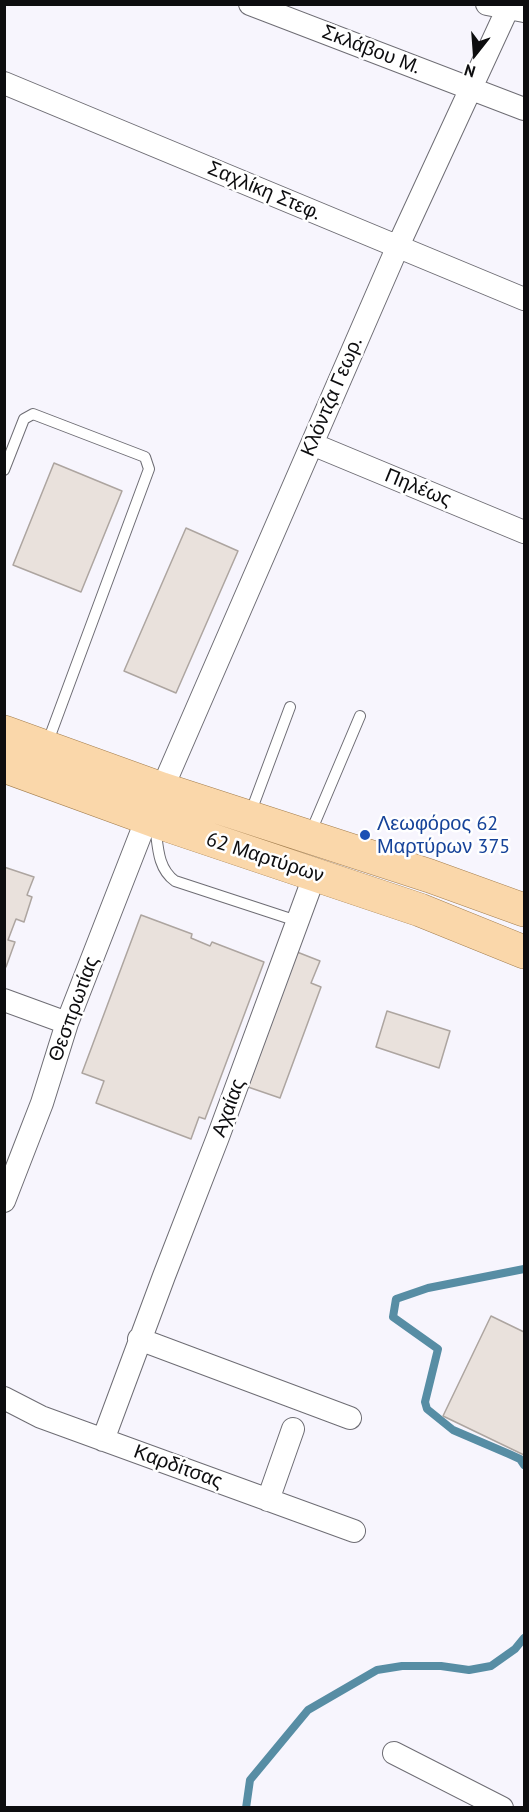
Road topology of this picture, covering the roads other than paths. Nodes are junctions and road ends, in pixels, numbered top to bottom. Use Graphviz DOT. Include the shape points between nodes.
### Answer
graph roads {
  1 [pos="250,4"];
  2 [pos="507,8"];
  3 [pos="4,83"];
  4 [pos="470,88"];
  5 [pos="525,109"];
  6 [pos="398,246"];
  7 [pos="525,299"];
  8 [pos="312,444"];
  9 [pos="4,470"];
  10 [pos="525,532"];
  11 [pos="290,707"];
  12 [pos="360,716"];
  13 [pos="4,732"];
  14 [pos="45,747"];
  15 [pos="4,766"];
  16 [pos="162,789"];
  17 [pos="248,817"];
  18 [pos="151,820"];
  19 [pos="309,837"];
  20 [pos="315,874"];
  21 [pos="525,910"];
  22 [pos="297,921"];
  23 [pos="525,952"];
  24 [pos="4,1000"];
  25 [pos="67,1023"];
  26 [pos="4,1201"];
  27 [pos="139,1339"];
  28 [pos="4,1398"];
  29 [pos="350,1418"];
  30 [pos="293,1429"];
  31 [pos="102,1440"];
  32 [pos="268,1500"];
  33 [pos="354,1532"];
  34 [pos="394,1753"];
  35 [pos="502,1808"];
  1 -- 4 [label="street, Σκλάβου Μ."];
  2 -- 4 [label="street, Κλόντζα Γεωρ."];
  3 -- 6 [label="street, Σαχλίκη Στεφ."];
  4 -- 5 [label="street, Σκλάβου Μ."];
  4 -- 6 [label="street, Κλόντζα Γεωρ."];
  6 -- 7 [label="street, Σαχλίκη Στεφ."];
  6 -- 8 [label="street, Κλόντζα Γεωρ."];
  8 -- 10 [label="street, Πηλέως"];
  8 -- 16 [label="street, Κλόντζα Γεωρ."];
  9 -- 14 [label="lane" via="24,419 33,414 145,457 149,469"];
  11 -- 17 [label="lane"];
  12 -- 19 [label="lane"];
  13 -- 14 [label="main road, 62 Μαρτύρων"];
  14 -- 16 [label="main road, 62 Μαρτύρων"];
  15 -- 18 [label="main road, 62 Μαρτύρων"];
  16 -- 17 [label="main road, 62 Μαρτύρων"];
  17 -- 19 [label="main road, 62 Μαρτύρων"];
  18 -- 20 [label="main road, 62 Μαρτύρων"];
  18 -- 22 [label="lane" via="167,876"];
  18 -- 25 [label="street, Θεσπρωτίας"];
  19 -- 21 [label="main road, 62 Μαρτύρων"];
  20 -- 22 [label="street, Αχαίας"];
  20 -- 23 [label="main road, 62 Μαρτύρων" via="420,909"];
  22 -- 27 [label="street, Αχαίας"];
  24 -- 25 [label="street"];
  25 -- 26 [label="street, Θεσπρωτίας" via="42,1103"];
  27 -- 29 [label="street"];
  27 -- 31 [label="street, Αχαίας"];
  28 -- 31 [label="street, Καρδίτσας"];
  30 -- 32 [label="street"];
  31 -- 32 [label="street, Καρδίτσας"];
  32 -- 33 [label="street, Καρδίτσας"];
  34 -- 35 [label="street"];
}
